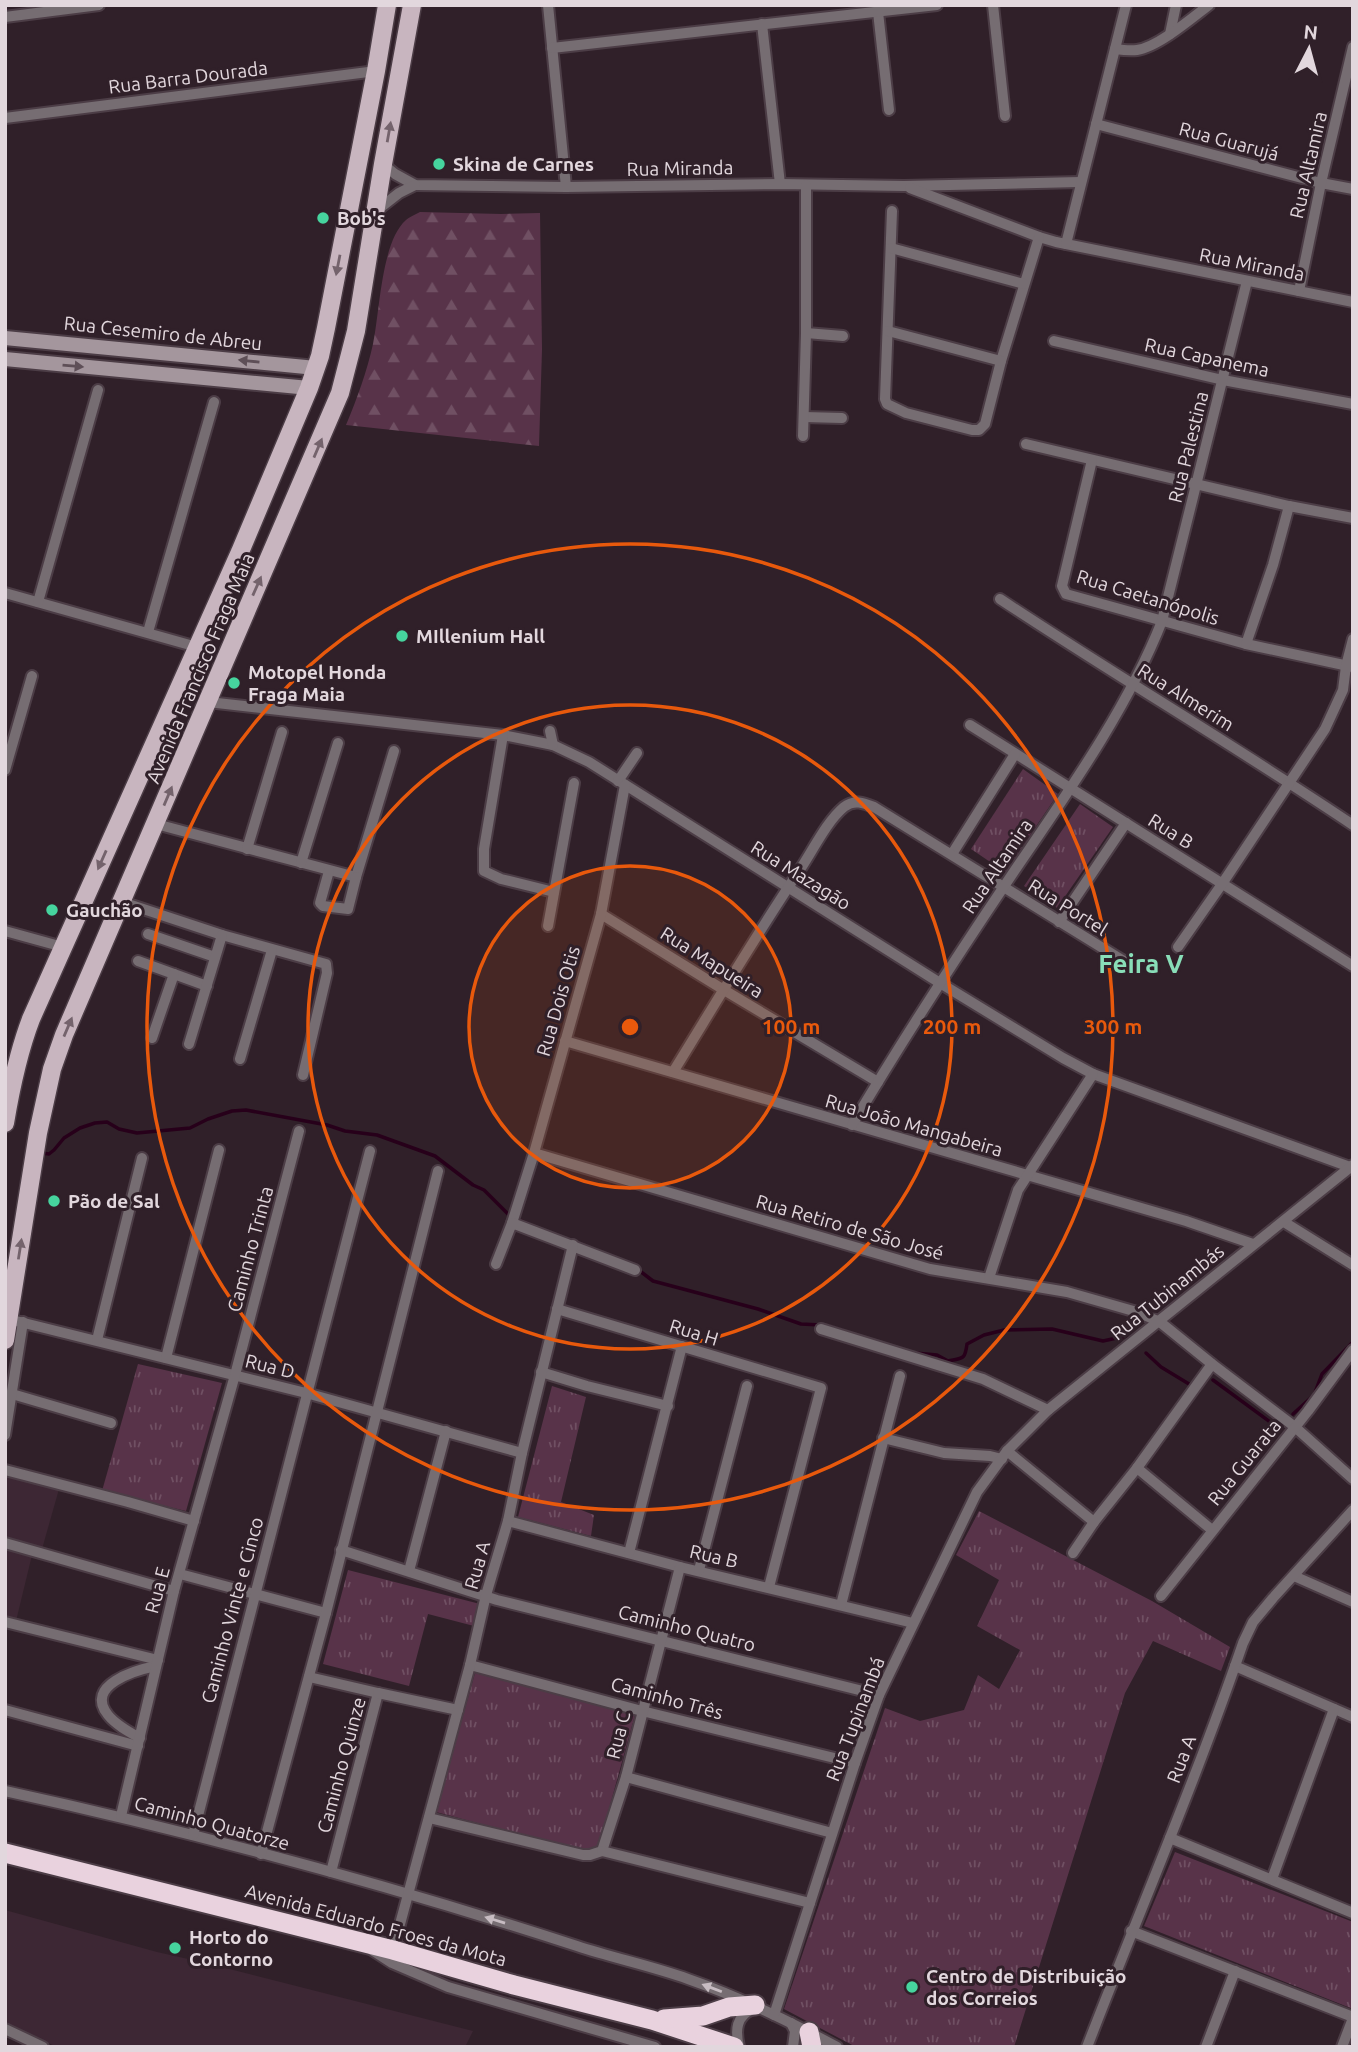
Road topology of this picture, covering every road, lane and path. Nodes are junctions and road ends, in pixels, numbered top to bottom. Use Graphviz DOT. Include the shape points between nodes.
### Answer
graph roads {
  1 [pos="23,5"];
  2 [pos="387,5"];
  3 [pos="412,5"];
  4 [pos="548,5"];
  5 [pos="937,5"];
  6 [pos="993,5"];
  7 [pos="1126,5"];
  8 [pos="1176,5"];
  9 [pos="92,6"];
  10 [pos="1207,6"];
  11 [pos="878,12"];
  12 [pos="11,17"];
  13 [pos="762,24"];
  14 [pos="1170,34"];
  15 [pos="1353,47"];
  16 [pos="552,48"];
  17 [pos="1115,49"];
  18 [pos="376,71"];
  19 [pos="889,110"];
  20 [pos="1006,116"];
  21 [pos="5,118"];
  22 [pos="1096,124"];
  23 [pos="383,164"];
  24 [pos="1080,182"];
  25 [pos="1321,183"];
  26 [pos="780,184"];
  27 [pos="806,184"];
  28 [pos="415,185"];
  29 [pos="904,186"];
  30 [pos="566,187"];
  31 [pos="1353,189"];
  32 [pos="376,211"];
  33 [pos="892,211"];
  34 [pos="1039,237"];
  35 [pos="1066,244"];
  36 [pos="891,248"];
  37 [pos="1247,281"];
  38 [pos="1024,284"];
  39 [pos="1299,291"];
  40 [pos="1353,302"];
  41 [pos="888,331"];
  42 [pos="806,334"];
  43 [pos="843,336"];
  44 [pos="5,338"];
  45 [pos="1054,341"];
  46 [pos="108,346"];
  47 [pos="5,359"];
  48 [pos="1001,361"];
  49 [pos="317,368"];
  50 [pos="103,369"];
  51 [pos="1223,380"];
  52 [pos="309,388"];
  53 [pos="98,390"];
  54 [pos="214,402"];
  55 [pos="1353,404"];
  56 [pos="804,416"];
  57 [pos="842,418"];
  58 [pos="803,436"];
  59 [pos="1026,444"];
  60 [pos="1092,460"];
  61 [pos="1198,485"];
  62 [pos="263,497"];
  63 [pos="1289,506"];
  64 [pos="291,511"];
  65 [pos="1353,517"];
  66 [pos="240,552"];
  67 [pos="272,553"];
  68 [pos="5,593"];
  69 [pos="1000,598"];
  70 [pos="38,602"];
  71 [pos="1162,621"];
  72 [pos="148,632"];
  73 [pos="1353,639"];
  74 [pos="1246,645"];
  75 [pos="197,647"];
  76 [pos="1350,667"];
  77 [pos="32,676"];
  78 [pos="1349,682"];
  79 [pos="1133,684"];
  80 [pos="208,702"];
  81 [pos="970,725"];
  82 [pos="550,731"];
  83 [pos="282,732"];
  84 [pos="503,735"];
  85 [pos="338,743"];
  86 [pos="553,745"];
  87 [pos="394,751"];
  88 [pos="637,753"];
  89 [pos="1016,754"];
  90 [pos="5,770"];
  91 [pos="1289,782"];
  92 [pos="574,783"];
  93 [pos="621,783"];
  94 [pos="1071,788"];
  95 [pos="1126,823"];
  96 [pos="156,824"];
  97 [pos="1353,825"];
  98 [pos="247,849"];
  99 [pos="951,855"];
  100 [pos="300,863"];
  101 [pos="329,871"];
  102 [pos="356,877"];
  103 [pos="1222,884"];
  104 [pos="788,887"];
  105 [pos="1004,887"];
  106 [pos="554,892"];
  107 [pos="122,902"];
  108 [pos="601,914"];
  109 [pos="1059,922"];
  110 [pos="548,926"];
  111 [pos="5,931"];
  112 [pos="148,934"];
  113 [pos="222,935"];
  114 [pos="63,947"];
  115 [pos="1178,947"];
  116 [pos="272,950"];
  117 [pos="215,957"];
  118 [pos="138,961"];
  119 [pos="1127,963"];
  120 [pos="1353,966"];
  121 [pos="174,974"];
  122 [pos="940,983"];
  123 [pos="207,986"];
  124 [pos="724,990"];
  125 [pos="152,1038"];
  126 [pos="565,1041"];
  127 [pos="189,1044"];
  128 [pos="240,1059"];
  129 [pos="673,1072"];
  130 [pos="1093,1074"];
  131 [pos="303,1075"];
  132 [pos="878,1082"];
  133 [pos="5,1123"];
  134 [pos="852,1125"];
  135 [pos="299,1132"];
  136 [pos="219,1150"];
  137 [pos="369,1151"];
  138 [pos="534,1153"];
  139 [pos="142,1158"];
  140 [pos="1351,1166"];
  141 [pos="438,1171"];
  142 [pos="1027,1176"];
  143 [pos="512,1221"];
  144 [pos="1284,1222"];
  145 [pos="1253,1244"];
  146 [pos="573,1245"];
  147 [pos="496,1264"];
  148 [pos="1353,1265"];
  149 [pos="635,1270"];
  150 [pos="989,1278"];
  151 [pos="557,1309"];
  152 [pos="16,1321"];
  153 [pos="1160,1322"];
  154 [pos="821,1329"];
  155 [pos="5,1340"];
  156 [pos="97,1340"];
  157 [pos="682,1346"];
  158 [pos="1353,1350"];
  159 [pos="166,1358"];
  160 [pos="1212,1364"];
  161 [pos="541,1373"];
  162 [pos="235,1375"];
  163 [pos="900,1376"];
  164 [pos="747,1386"];
  165 [pos="306,1393"];
  166 [pos="12,1394"];
  167 [pos="668,1406"];
  168 [pos="1048,1410"];
  169 [pos="377,1412"];
  170 [pos="111,1423"];
  171 [pos="1295,1427"];
  172 [pos="446,1431"];
  173 [pos="5,1435"];
  174 [pos="883,1438"];
  175 [pos="522,1453"];
  176 [pos="1004,1455"];
  177 [pos="1137,1468"];
  178 [pos="5,1470"];
  179 [pos="1353,1479"];
  180 [pos="1353,1510"];
  181 [pos="194,1521"];
  182 [pos="508,1521"];
  183 [pos="1094,1522"];
  184 [pos="1212,1530"];
  185 [pos="5,1543"];
  186 [pos="341,1550"];
  187 [pos="629,1553"];
  188 [pos="1073,1553"];
  189 [pos="680,1567"];
  190 [pos="699,1570"];
  191 [pos="409,1571"];
  192 [pos="180,1574"];
  193 [pos="1294,1576"];
  194 [pos="769,1587"];
  195 [pos="174,1591"];
  196 [pos="255,1595"];
  197 [pos="486,1595"];
  198 [pos="1161,1596"];
  199 [pos="1353,1602"];
  200 [pos="841,1605"];
  201 [pos="326,1613"];
  202 [pos="5,1622"];
  203 [pos="913,1623"];
  204 [pos="661,1639"];
  205 [pos="157,1663"];
  206 [pos="470,1664"];
  207 [pos="1235,1666"];
  208 [pos="309,1677"];
  209 [pos="378,1693"];
  210 [pos="879,1695"];
  211 [pos="5,1710"];
  212 [pos="458,1710"];
  213 [pos="1334,1710"];
  214 [pos="642,1711"];
  215 [pos="1353,1717"];
  216 [pos="139,1742"];
  217 [pos="855,1763"];
  218 [pos="626,1777"];
  219 [pos="5,1791"];
  220 [pos="121,1816"];
  221 [pos="429,1818"];
  222 [pos="832,1833"];
  223 [pos="192,1835"];
  224 [pos="1170,1838"];
  225 [pos="602,1851"];
  226 [pos="5,1853"];
  227 [pos="261,1854"];
  228 [pos="331,1872"];
  229 [pos="1272,1879"];
  230 [pos="409,1894"];
  231 [pos="810,1903"];
  232 [pos="1353,1913"];
  233 [pos="1131,1931"];
  234 [pos="360,1942"];
  235 [pos="394,1950"];
  236 [pos="1235,1971"];
  237 [pos="757,2006"];
  238 [pos="774,2015"];
  239 [pos="1353,2017"];
  240 [pos="652,2020"];
  241 [pos="790,2023"];
  242 [pos="5,2029"];
  243 [pos="810,2040"];
  244 [pos="43,2047"];
  245 [pos="655,2047"];
  246 [pos="736,2047"];
  247 [pos="793,2047"];
  248 [pos="837,2047"];
  249 [pos="1087,2047"];
  250 [pos="1206,2047"];
  251 [pos="1342,2047"];
  1 -- 12 [label="street"];
  2 -- 18 [label="main road, Avenida Francisco Fraga Maia"];
  23 -- 3 [label="main road, Avenida Francisco Fraga Maia, one-way"];
  4 -- 16 [label="street"];
  5 -- 11 [label="street"];
  6 -- 20 [label="street"];
  7 -- 17 [label="street"];
  8 -- 14 [label="street"];
  9 -- 12 [label="street"];
  10 -- 14 [label="street"];
  11 -- 13 [label="street"];
  11 -- 19 [label="street"];
  13 -- 16 [label="street"];
  13 -- 26 [label="street"];
  14 -- 17 [label="street" via="1143,48"];
  15 -- 25 [label="street, Rua Altamira"];
  16 -- 30 [label="street"];
  17 -- 22 [label="street"];
  18 -- 21 [label="street, Rua Barra Dourada"];
  18 -- 49 [label="main road, Avenida Francisco Fraga Maia, one-way"];
  22 -- 24 [label="street"];
  22 -- 25 [label="street, Rua Guarujá"];
  23 -- 28 [label="street"];
  23 -- 32 [label="main road, Avenida Francisco Fraga Maia"];
  24 -- 29 [label="street, Rua Miranda"];
  24 -- 35 [label="street"];
  25 -- 31 [label="street, Rua Guarujá"];
  25 -- 39 [label="street, Rua Altamira"];
  26 -- 27 [label="street, Rua Miranda"];
  26 -- 30 [label="street, Rua Miranda"];
  27 -- 29 [label="street, Rua Miranda"];
  27 -- 42 [label="street"];
  28 -- 30 [label="street, Rua Miranda"];
  28 -- 32 [label="street"];
  29 -- 34 [label="street, Rua Miranda"];
  64 -- 32 [label="main road, Avenida Francisco Fraga Maia, one-way" via="341,393"];
  33 -- 36 [label="street"];
  34 -- 35 [label="street, Rua Miranda"];
  34 -- 38 [label="street"];
  35 -- 37 [label="street, Rua Miranda"];
  36 -- 38 [label="street"];
  36 -- 41 [label="street"];
  37 -- 39 [label="street, Rua Miranda"];
  37 -- 51 [label="street, Rua Palestina"];
  38 -- 48 [label="street"];
  39 -- 40 [label="street, Rua Miranda"];
  41 -- 48 [label="street"];
  41 -- 48 [label="street" via="887,404 962,428 979,430 985,424"];
  42 -- 43 [label="street"];
  42 -- 56 [label="street"];
  44 -- 46 [label="street, Rua Cesemiro de Abreu"];
  45 -- 51 [label="street, Rua Capanema"];
  49 -- 46 [label="street, Rua Cesemiro de Abreu, one-way"];
  46 -- 50 [label="street"];
  47 -- 50 [label="street, Rua Cesemiro de Abreu, one-way"];
  49 -- 52 [label="main road, Avenida Francisco Fraga Maia"];
  50 -- 52 [label="street, Rua Cesemiro de Abreu"];
  51 -- 55 [label="street, Rua Capanema"];
  51 -- 61 [label="street, Rua Palestina"];
  52 -- 62 [label="main road, Avenida Francisco Fraga Maia"];
  53 -- 70 [label="street"];
  54 -- 72 [label="street"];
  56 -- 57 [label="street"];
  56 -- 58 [label="street"];
  59 -- 60 [label="street"];
  60 -- 61 [label="street"];
  60 -- 71 [label="street, Rua Caetanópolis" via="1063,591"];
  61 -- 63 [label="street"];
  61 -- 71 [label="street, Rua Palestina"];
  62 -- 64 [label="main road" via="261,519 266,531 279,526"];
  62 -- 66 [label="main road, Avenida Francisco Fraga Maia"];
  63 -- 65 [label="street"];
  63 -- 74 [label="street"];
  64 -- 67 [label="main road, Avenida Francisco Fraga Maia"];
  66 -- 67 [label="main road" via="265,534 272,538"];
  66 -- 75 [label="main road, Avenida Francisco Fraga Maia"];
  80 -- 67 [label="main road, Avenida Francisco Fraga Maia, one-way"];
  68 -- 70 [label="street"];
  69 -- 79 [label="street, Rua Almerim"];
  70 -- 72 [label="street"];
  71 -- 74 [label="street, Rua Caetanópolis"];
  71 -- 79 [label="street, Rua Altamira"];
  72 -- 75 [label="street"];
  73 -- 76 [label="street"];
  74 -- 76 [label="street, Rua Caetanópolis"];
  75 -- 114 [label="main road, Avenida Francisco Fraga Maia, one-way"];
  76 -- 78 [label="street"];
  77 -- 90 [label="street"];
  78 -- 91 [label="street"];
  79 -- 91 [label="street, Rua Almerim"];
  79 -- 94 [label="street, Rua Altamira"];
  80 -- 84 [label="street, Rua Mazagão"];
  96 -- 80 [label="main road, Avenida Francisco Fraga Maia, one-way"];
  81 -- 89 [label="street, Rua B"];
  82 -- 86 [label="street"];
  83 -- 98 [label="street"];
  84 -- 86 [label="street, Rua Mazagão"];
  84 -- 106 [label="street" via="484,871"];
  85 -- 100 [label="street"];
  86 -- 93 [label="street, Rua Mazagão" via="591,758"];
  87 -- 102 [label="street"];
  88 -- 93 [label="street"];
  89 -- 94 [label="street, Rua B"];
  89 -- 99 [label="street"];
  91 -- 97 [label="street, Rua Almerim"];
  91 -- 103 [label="street"];
  92 -- 106 [label="street"];
  93 -- 104 [label="street, Rua Mazagão"];
  93 -- 108 [label="street, Rua Dois Otis"];
  94 -- 95 [label="street, Rua B"];
  94 -- 105 [label="street, Rua Altamira"];
  95 -- 103 [label="street, Rua B"];
  95 -- 109 [label="street"];
  96 -- 98 [label="street"];
  96 -- 107 [label="main road, Avenida Francisco Fraga Maia"];
  98 -- 100 [label="street"];
  99 -- 104 [label="street, Rua Portel" via="874,807 852,803 835,816"];
  99 -- 105 [label="street, Rua Portel"];
  100 -- 101 [label="street"];
  101 -- 102 [label="street"];
  101 -- 102 [label="street" via="323,906 348,909"];
  103 -- 115 [label="street"];
  103 -- 120 [label="street, Rua B"];
  104 -- 122 [label="street, Rua Mazagão"];
  104 -- 124 [label="street"];
  105 -- 109 [label="street, Rua Portel"];
  105 -- 122 [label="street, Rua Altamira"];
  106 -- 110 [label="street"];
  107 -- 113 [label="street"];
  152 -- 107 [label="main road, Avenida Francisco Fraga Maia, one-way" via="38,1133 52,1069"];
  108 -- 124 [label="street, Rua Mapueira"];
  108 -- 126 [label="street, Rua Dois Otis"];
  109 -- 119 [label="street, Rua Portel"];
  111 -- 114 [label="street"];
  112 -- 117 [label="street"];
  113 -- 116 [label="street"];
  113 -- 117 [label="street"];
  114 -- 133 [label="main road, Avenida Francisco Fraga Maia" via="21,1046"];
  116 -- 128 [label="street"];
  116 -- 131 [label="street" via="324,963 327,968"];
  117 -- 123 [label="street"];
  118 -- 121 [label="street"];
  121 -- 123 [label="street"];
  121 -- 125 [label="street"];
  122 -- 130 [label="street, Rua Mazagão"];
  122 -- 132 [label="street, Rua Altamira"];
  123 -- 127 [label="street"];
  124 -- 129 [label="street"];
  124 -- 132 [label="street, Rua Mapueira"];
  126 -- 129 [label="street, Rua João Mangabeira"];
  126 -- 138 [label="street, Rua Dois Otis"];
  129 -- 134 [label="street, Rua João Mangabeira"];
  130 -- 140 [label="street, Rua Mazagão"];
  130 -- 142 [label="street"];
  132 -- 134 [label="street, Rua Altamira"];
  134 -- 142 [label="street, Rua João Mangabeira"];
  135 -- 162 [label="street, Caminho Trinta"];
  136 -- 159 [label="street"];
  137 -- 165 [label="street, Caminho Vinte e Cinco"];
  138 -- 143 [label="street, Rua Dois Otis"];
  138 -- 150 [label="street, Rua Retiro de São José" via="930,1269"];
  139 -- 156 [label="street"];
  140 -- 144 [label="street, Rua Tubinambás"];
  141 -- 169 [label="street"];
  142 -- 145 [label="street, Rua João Mangabeira"];
  142 -- 150 [label="street" via="1014,1199"];
  143 -- 146 [label="street"];
  143 -- 147 [label="street, Rua Dois Otis"];
  144 -- 145 [label="street, Rua Tubinambás"];
  144 -- 148 [label="street"];
  145 -- 153 [label="street, Rua Tubinambás"];
  146 -- 149 [label="street"];
  146 -- 151 [label="street, Rua A"];
  150 -- 153 [label="street, Rua Retiro de São José" via="1067,1292"];
  151 -- 157 [label="street, Rua H"];
  151 -- 161 [label="street, Rua A"];
  152 -- 155 [label="main road, Avenida Francisco Fraga Maia"];
  152 -- 156 [label="street, Rua D"];
  152 -- 166 [label="street"];
  153 -- 160 [label="street, Rua Retiro de São José"];
  153 -- 168 [label="street, Rua Tubinambás"];
  154 -- 168 [label="street" via="984,1379"];
  156 -- 159 [label="street, Rua D"];
  157 -- 167 [label="street"];
  157 -- 194 [label="street, Rua H" via="821,1388"];
  158 -- 171 [label="street, Rua Guarata"];
  159 -- 162 [label="street, Rua D"];
  160 -- 171 [label="street, Rua Retiro de São José"];
  160 -- 177 [label="street"];
  161 -- 167 [label="street"];
  161 -- 175 [label="street, Rua A"];
  162 -- 165 [label="street, Rua D"];
  162 -- 181 [label="street, Rua E"];
  163 -- 174 [label="street"];
  164 -- 190 [label="street"];
  165 -- 169 [label="street, Rua D"];
  165 -- 196 [label="street, Caminho Vinte e Cinco"];
  166 -- 170 [label="street"];
  166 -- 173 [label="street"];
  167 -- 187 [label="street"];
  168 -- 176 [label="street, Rua Tubinambás"];
  169 -- 172 [label="street, Rua D"];
  169 -- 186 [label="street"];
  171 -- 179 [label="street, Rua Retiro de São José"];
  171 -- 184 [label="street, Rua Guarata"];
  172 -- 175 [label="street, Rua D"];
  172 -- 191 [label="street"];
  174 -- 176 [label="street" via="936,1452"];
  174 -- 200 [label="street"];
  175 -- 182 [label="street, Rua A"];
  176 -- 183 [label="street"];
  176 -- 203 [label="street, Rua Tupinambá" via="977,1492"];
  177 -- 183 [label="street"];
  177 -- 184 [label="street"];
  178 -- 181 [label="street"];
  180 -- 193 [label="street, Rua A"];
  181 -- 192 [label="street, Rua E"];
  182 -- 187 [label="street, Rua B"];
  182 -- 197 [label="street, Rua A"];
  183 -- 188 [label="street"];
  184 -- 198 [label="street, Rua Guarata"];
  185 -- 195 [label="street"];
  186 -- 191 [label="street, Caminho Quatro"];
  186 -- 201 [label="street"];
  187 -- 189 [label="street, Rua B"];
  189 -- 190 [label="street, Rua B"];
  189 -- 204 [label="street, Rua C"];
  190 -- 194 [label="street, Rua B"];
  191 -- 197 [label="street, Caminho Quatro"];
  192 -- 195 [label="street, Rua E"];
  192 -- 196 [label="street"];
  193 -- 199 [label="street"];
  193 -- 207 [label="street, Rua A" via="1253,1622"];
  194 -- 200 [label="street, Rua B"];
  195 -- 205 [label="street, Rua E"];
  196 -- 201 [label="street"];
  196 -- 223 [label="street, Caminho Vinte e Cinco"];
  197 -- 204 [label="street, Caminho Quatro"];
  197 -- 206 [label="street, Rua A"];
  200 -- 203 [label="street, Rua B"];
  201 -- 208 [label="street"];
  202 -- 205 [label="street"];
  203 -- 210 [label="street, Rua Tupinambá"];
  204 -- 210 [label="street, Caminho Quatro"];
  204 -- 214 [label="street, Rua C"];
  205 -- 216 [label="street, Rua E"];
  205 -- 216 [label="street" via="113,1681 102,1699 109,1717"];
  206 -- 212 [label="street, Rua A"];
  206 -- 214 [label="street, Caminho Três"];
  207 -- 213 [label="street"];
  207 -- 224 [label="street, Rua A"];
  208 -- 209 [label="street, Caminho Quinze"];
  208 -- 227 [label="street"];
  209 -- 212 [label="street"];
  209 -- 228 [label="street, Caminho Quinze"];
  210 -- 217 [label="street, Rua Tupinambá"];
  211 -- 216 [label="street"];
  212 -- 221 [label="street, Rua A"];
  213 -- 215 [label="street"];
  213 -- 229 [label="street"];
  214 -- 217 [label="street, Caminho Três"];
  214 -- 218 [label="street, Rua C"];
  216 -- 220 [label="street, Rua E"];
  217 -- 222 [label="street, Rua Tupinambá"];
  218 -- 222 [label="street"];
  218 -- 225 [label="street, Rua C"];
  219 -- 220 [label="street, Caminho Quatorze"];
  220 -- 223 [label="street, Caminho Quatorze"];
  221 -- 225 [label="street" via="583,1855"];
  221 -- 230 [label="street, Rua A"];
  222 -- 231 [label="street, Rua Tupinambá"];
  223 -- 227 [label="street, Caminho Quatorze"];
  224 -- 229 [label="street"];
  224 -- 233 [label="street, Rua A"];
  225 -- 231 [label="street"];
  226 -- 234 [label="highway, Avenida Eduardo Froes da Mota"];
  227 -- 228 [label="street, Caminho Quatorze"];
  228 -- 230 [label="street, Caminho Quatorze"];
  229 -- 232 [label="street"];
  230 -- 235 [label="street, Rua A"];
  237 -- 230 [label="street, Caminho Quatorze, one-way" via="686,1978"];
  231 -- 238 [label="street, Rua Tupinambá"];
  233 -- 236 [label="street"];
  233 -- 249 [label="street, Rua A"];
  234 -- 235 [label="highway, Avenida Eduardo Froes da Mota"];
  234 -- 245 [label="street" via="392,1963 448,1987"];
  235 -- 240 [label="highway, Avenida Eduardo Froes da Mota"];
  236 -- 239 [label="street"];
  236 -- 250 [label="street"];
  237 -- 238 [label="street, Caminho Quatorze"];
  237 -- 240 [label="highway"];
  237 -- 246 [label="street" via="739,2019"];
  238 -- 241 [label="street, Caminho Quatorze"];
  239 -- 251 [label="street"];
  240 -- 246 [label="highway, Avenida Eduardo Froes da Mota"];
  241 -- 243 [label="street, Caminho Quatorze"];
  241 -- 247 [label="street" via="795,2031"];
  242 -- 244 [label="street"];
  243 -- 248 [label="street, Caminho Quatorze"];
}
